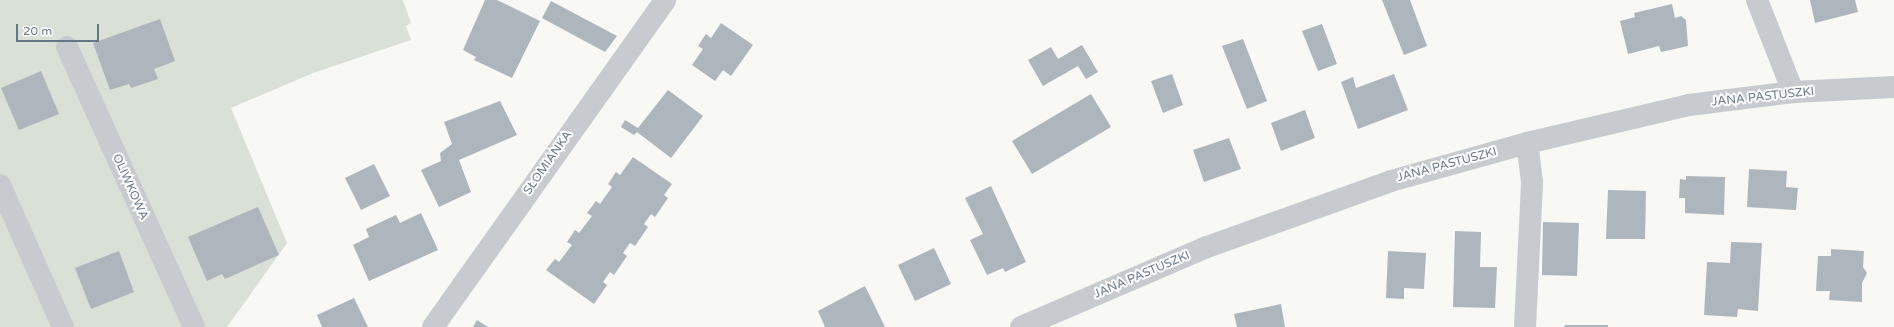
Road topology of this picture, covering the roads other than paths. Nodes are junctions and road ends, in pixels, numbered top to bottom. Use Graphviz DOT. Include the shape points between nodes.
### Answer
graph roads {
  1 [pos="665,0"];
  2 [pos="1757,0"];
  3 [pos="67,47"];
  4 [pos="1894,87"];
  5 [pos="1793,92"];
  6 [pos="1527,143"];
  7 [pos="0,185"];
  8 [pos="1041,322"];
  9 [pos="63,327"];
  10 [pos="194,327"];
  11 [pos="433,327"];
  12 [pos="1021,327"];
  13 [pos="1525,327"];
  1 -- 11 [label="street, SŁOMIANKA"];
  2 -- 5 [label="street"];
  3 -- 10 [label="street, OLIWKOWA"];
  4 -- 5 [label="street, JANA PASTUSZKI"];
  5 -- 6 [label="street, JANA PASTUSZKI" via="1689,105"];
  6 -- 8 [label="street, JANA PASTUSZKI" via="1384,183 1207,247"];
  6 -- 13 [label="street" via="1532,182"];
  7 -- 9 [label="street"];
  8 -- 12 [label="street, JANA PASTUSZKI"];
}
